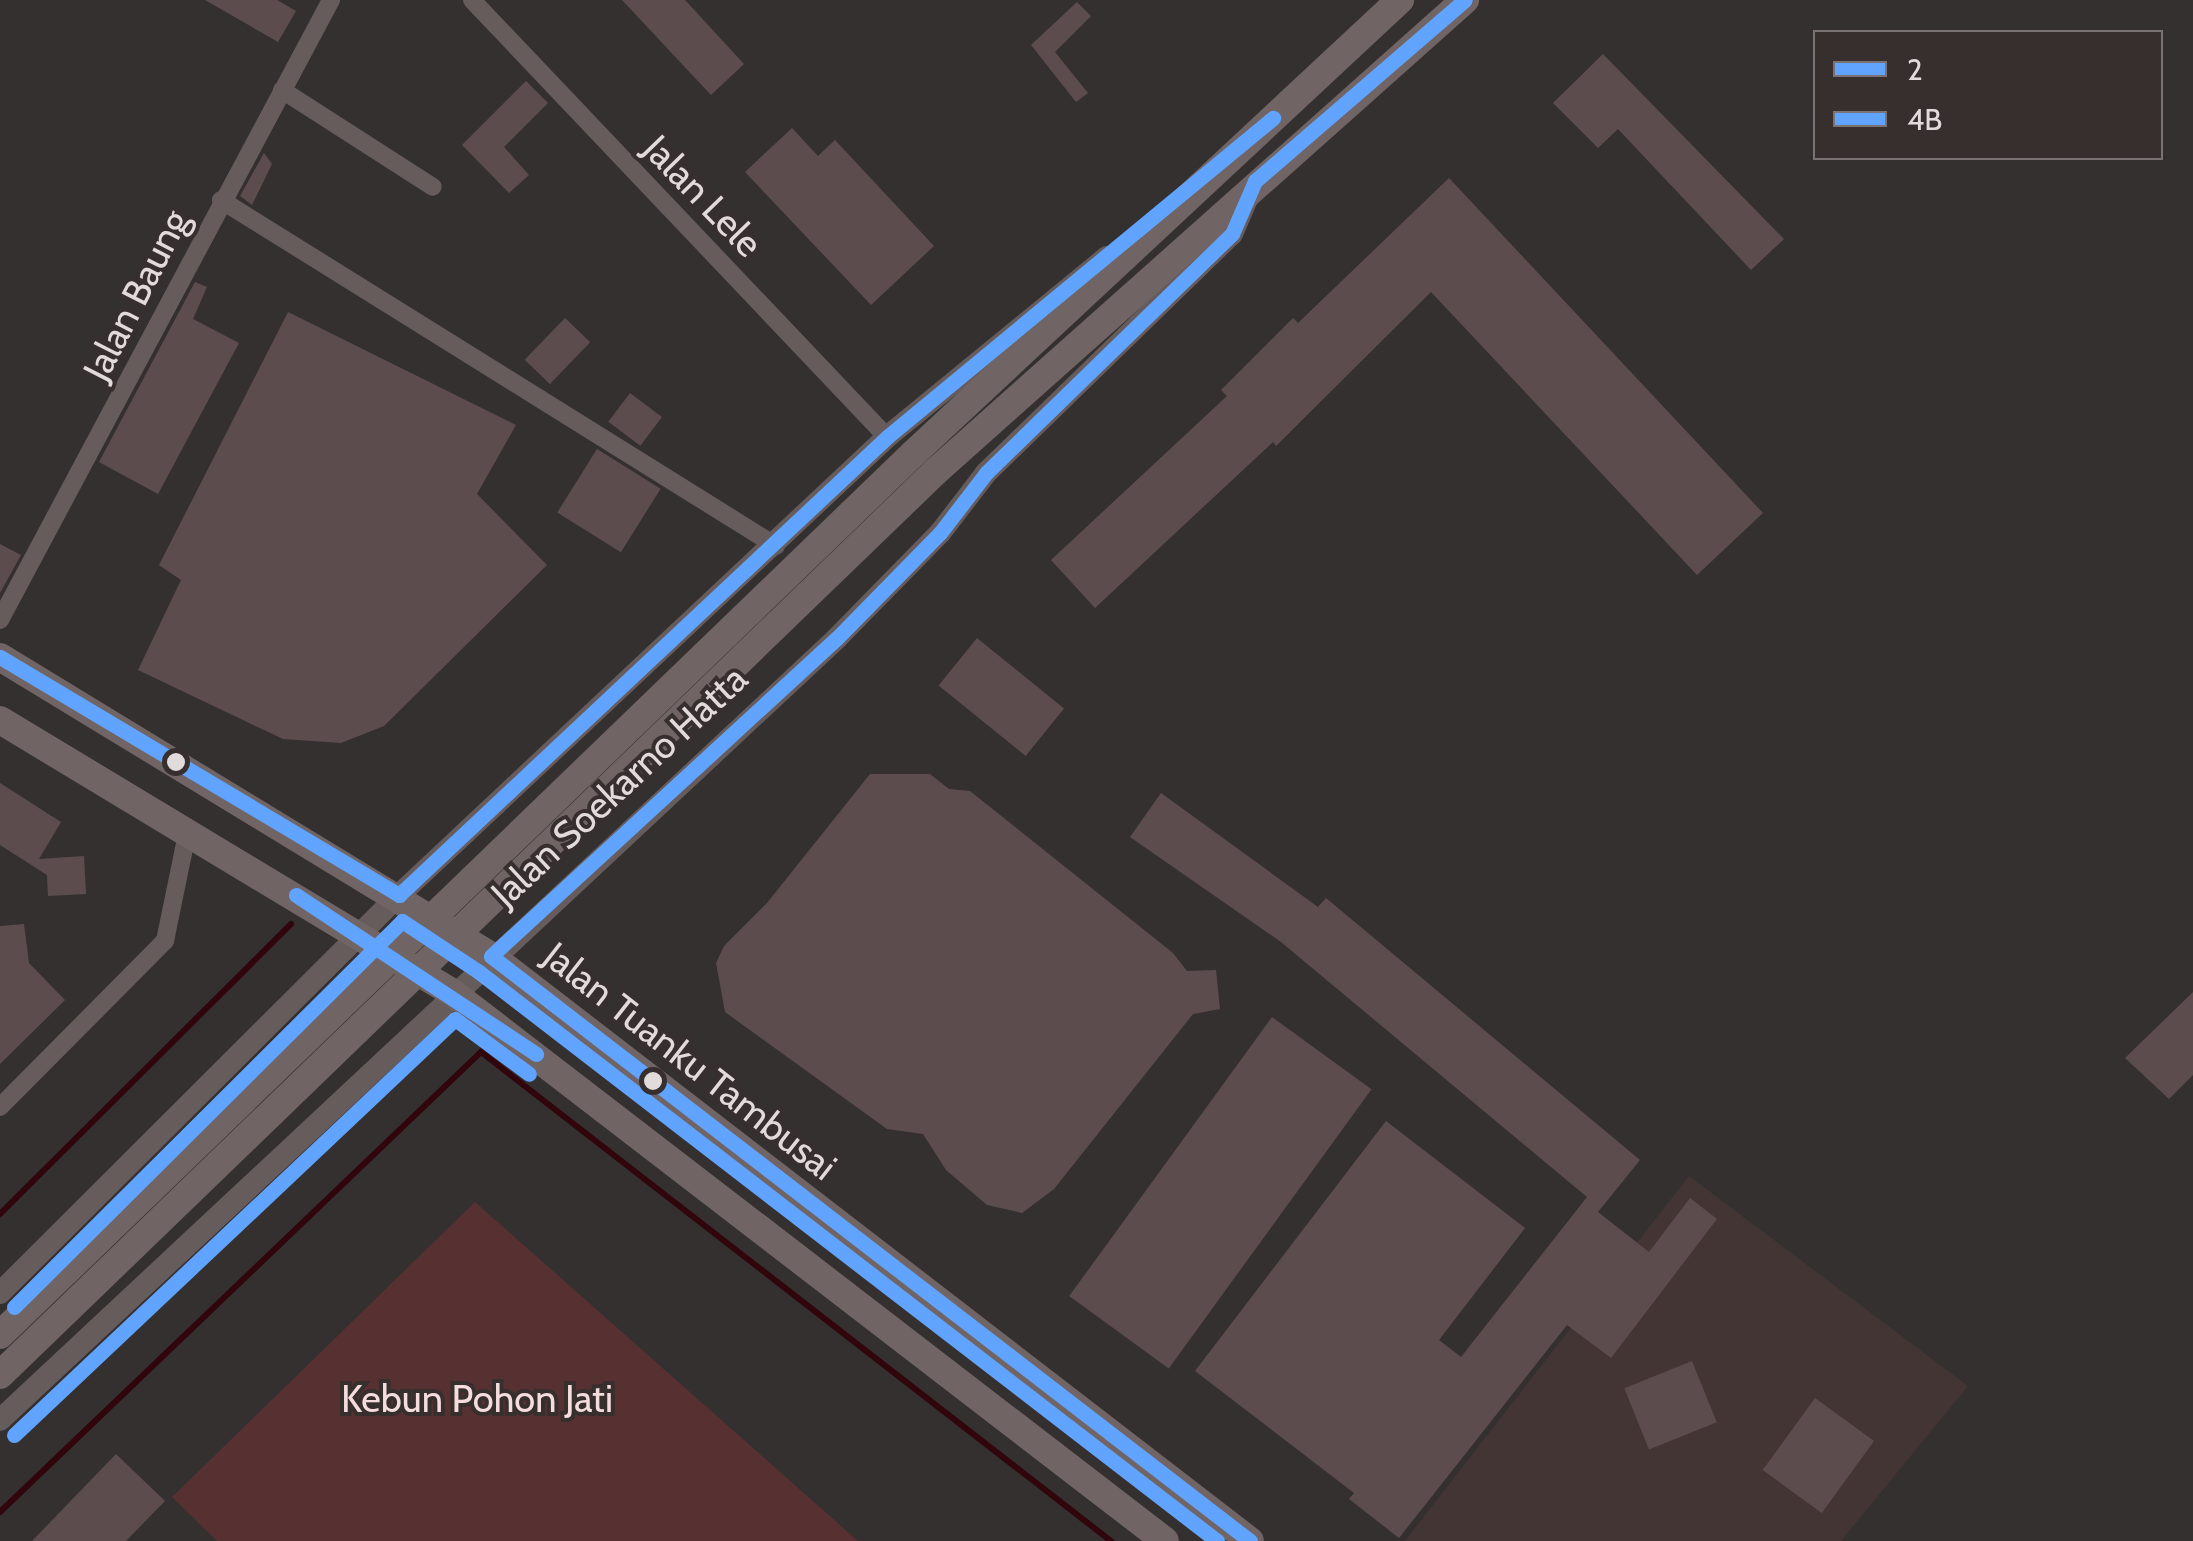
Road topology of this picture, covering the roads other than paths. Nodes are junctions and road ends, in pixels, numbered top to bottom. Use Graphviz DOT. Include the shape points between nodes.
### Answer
graph roads {
  1 [pos="330,0"];
  2 [pos="472,0"];
  3 [pos="1400,0"];
  4 [pos="1465,0"];
  5 [pos="282,90"];
  6 [pos="1255,135"];
  7 [pos="1255,181"];
  8 [pos="434,187"];
  9 [pos="222,200"];
  10 [pos="887,437"];
  11 [pos="776,546"];
  12 [pos="0,620"];
  13 [pos="0,657"];
  14 [pos="0,720"];
  15 [pos="188,834"];
  16 [pos="399,896"];
  17 [pos="362,933"];
  18 [pos="428,946"];
  19 [pos="491,956"];
  20 [pos="452,993"];
  21 [pos="0,1106"];
  22 [pos="170,1126"];
  23 [pos="235,1198"];
  24 [pos="0,1293"];
  25 [pos="0,1335"];
  26 [pos="0,1375"];
  27 [pos="0,1420"];
  28 [pos="1165,1541"];
  29 [pos="1250,1541"];
  1 -- 5 [label="street, Jalan Baung"];
  2 -- 10 [label="street, Jalan Lele"];
  3 -- 6 [label="main road, Jalan Soekarno Hatta"];
  4 -- 7 [label="main road, Jalan Soekarno Hatta"];
  5 -- 8 [label="street"];
  5 -- 9 [label="street, Jalan Baung"];
  6 -- 10 [label="street"];
  6 -- 25 [label="main road, Jalan Soekarno Hatta" via="913,454"];
  7 -- 19 [label="street, Jalan Soekarno Hatta" via="1232,234 986,473 940,533 837,638"];
  7 -- 26 [label="main road, Jalan Soekarno Hatta" via="936,472"];
  9 -- 11 [label="street"];
  9 -- 12 [label="street, Jalan Baung"];
  10 -- 11 [label="street"];
  11 -- 16 [label="street"];
  13 -- 16 [label="main road, Jalan Tuanku Tambusai"];
  14 -- 15 [label="main road"];
  15 -- 17 [label="main road"];
  15 -- 21 [label="street" via="166,940"];
  16 -- 17 [label="street"];
  16 -- 18 [label="main road"];
  16 -- 19 [label="main road, Jalan Tuanku Tambusai"];
  17 -- 18 [label="main road"];
  17 -- 20 [label="main road"];
  17 -- 22 [label="street"];
  18 -- 19 [label="main road"];
  18 -- 20 [label="main road"];
  19 -- 20 [label="street, Jalan Soekarno Hatta"];
  19 -- 29 [label="main road, Jalan Tuanku Tambusai"];
  20 -- 23 [label="street, Jalan Soekarno Hatta"];
  20 -- 28 [label="main road"];
  22 -- 23 [label="street"];
  22 -- 24 [label="street"];
  23 -- 27 [label="street, Jalan Soekarno Hatta"];
}
